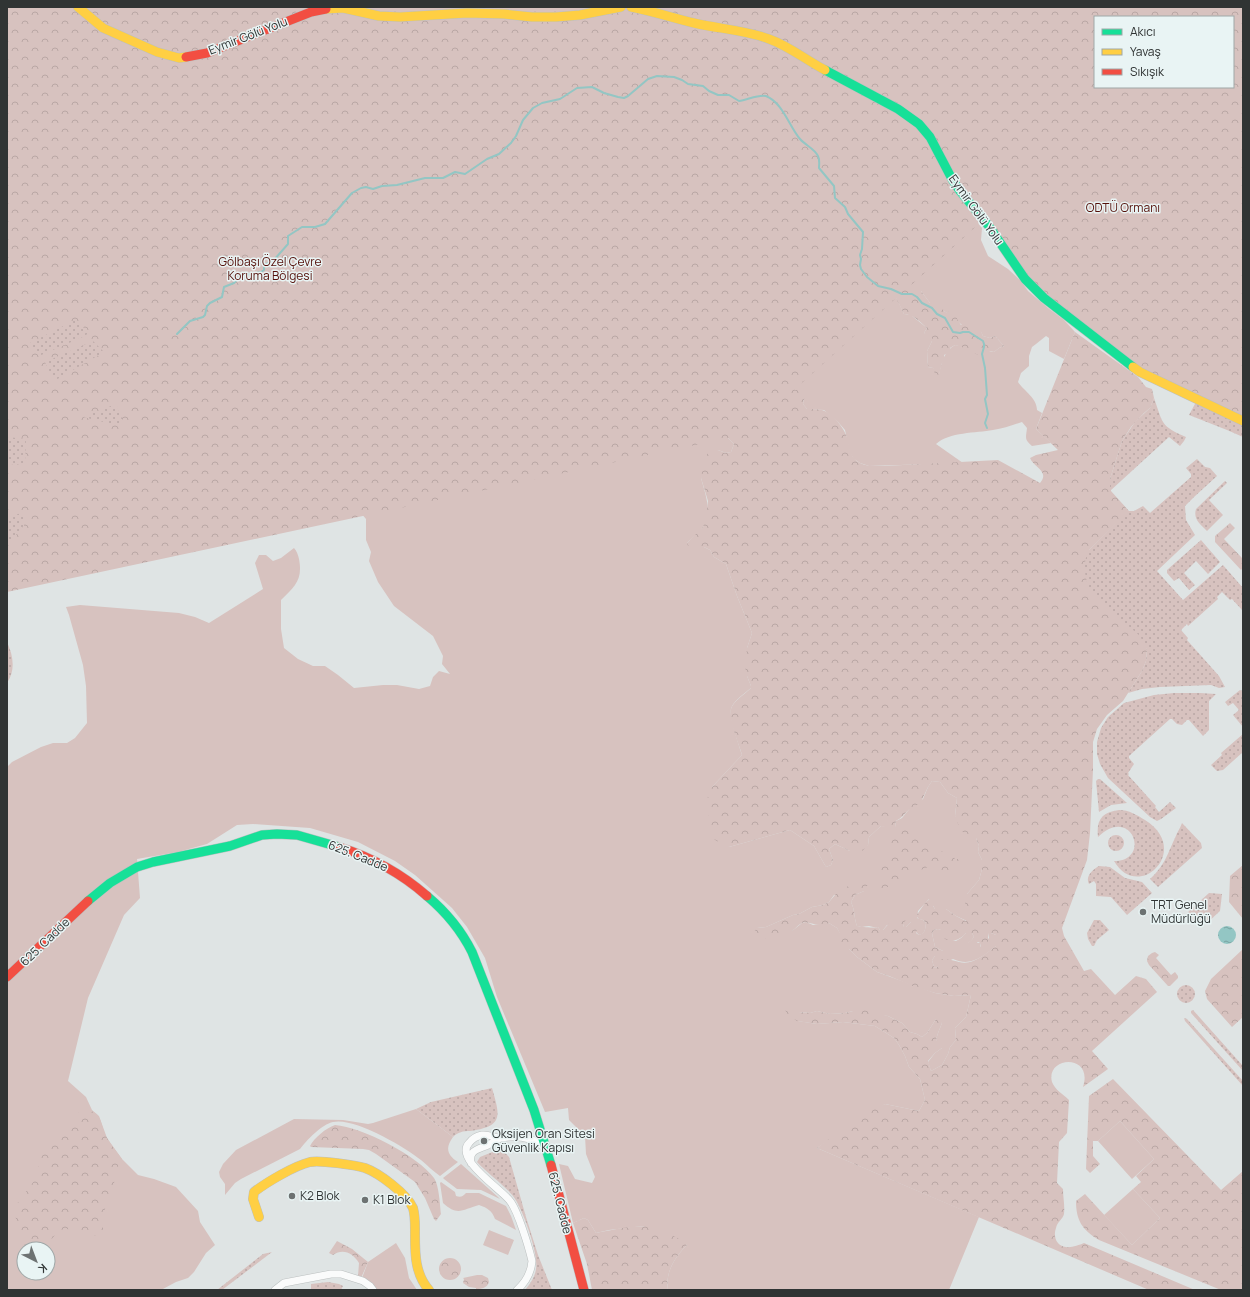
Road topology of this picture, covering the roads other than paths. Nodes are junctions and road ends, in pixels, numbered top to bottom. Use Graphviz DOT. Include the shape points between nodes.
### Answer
graph roads {
  1 [pos="78,7"];
  2 [pos="621,7"];
  3 [pos="631,7"];
  4 [pos="1243,421"];
  5 [pos="7,977"];
  6 [pos="500,1138"];
  7 [pos="546,1149"];
  8 [pos="472,1164"];
  9 [pos="259,1217"];
  10 [pos="331,1274"];
  11 [pos="275,1290"];
  12 [pos="368,1290"];
  13 [pos="373,1290"];
  14 [pos="429,1290"];
  15 [pos="517,1290"];
  16 [pos="584,1290"];
  1 -- 2 [label="street, Eymir Gölü Yolu" via="103,28 157,52 179,58 207,53 311,12 331,8 393,17 467,12 556,17"];
  3 -- 4 [label="street, Eymir Gölü Yolu" via="694,23 750,33 770,40 898,109 919,124 930,137 952,180 988,225 1025,279 1044,298 1140,372"];
  5 -- 7 [label="street, 625. Cadde" via="79,909 130,870 267,834 319,840 364,856 400,875 431,900 460,932 481,970 491,1002 535,1111"];
  6 -- 7 [label="street" via="525,1138 539,1143"];
  6 -- 8 [label="street" via="472,1153"];
  6 -- 8 [label="street" via="487,1135 474,1138 467,1146 467,1156"];
  7 -- 16 [label="street, 625. Cadde"];
  8 -- 15 [label="street" via="506,1196 515,1209 532,1261 528,1278"];
  9 -- 14 [label="street" via="253,1199 254,1192 260,1186 304,1165 314,1162 365,1168 394,1187 412,1208 415,1218 417,1270 420,1279"];
  10 -- 11 [label="street" via="284,1283"];
  10 -- 12 [label="street" via="360,1284"];
  10 -- 13 [label="street" via="341,1274 363,1281"];
}
